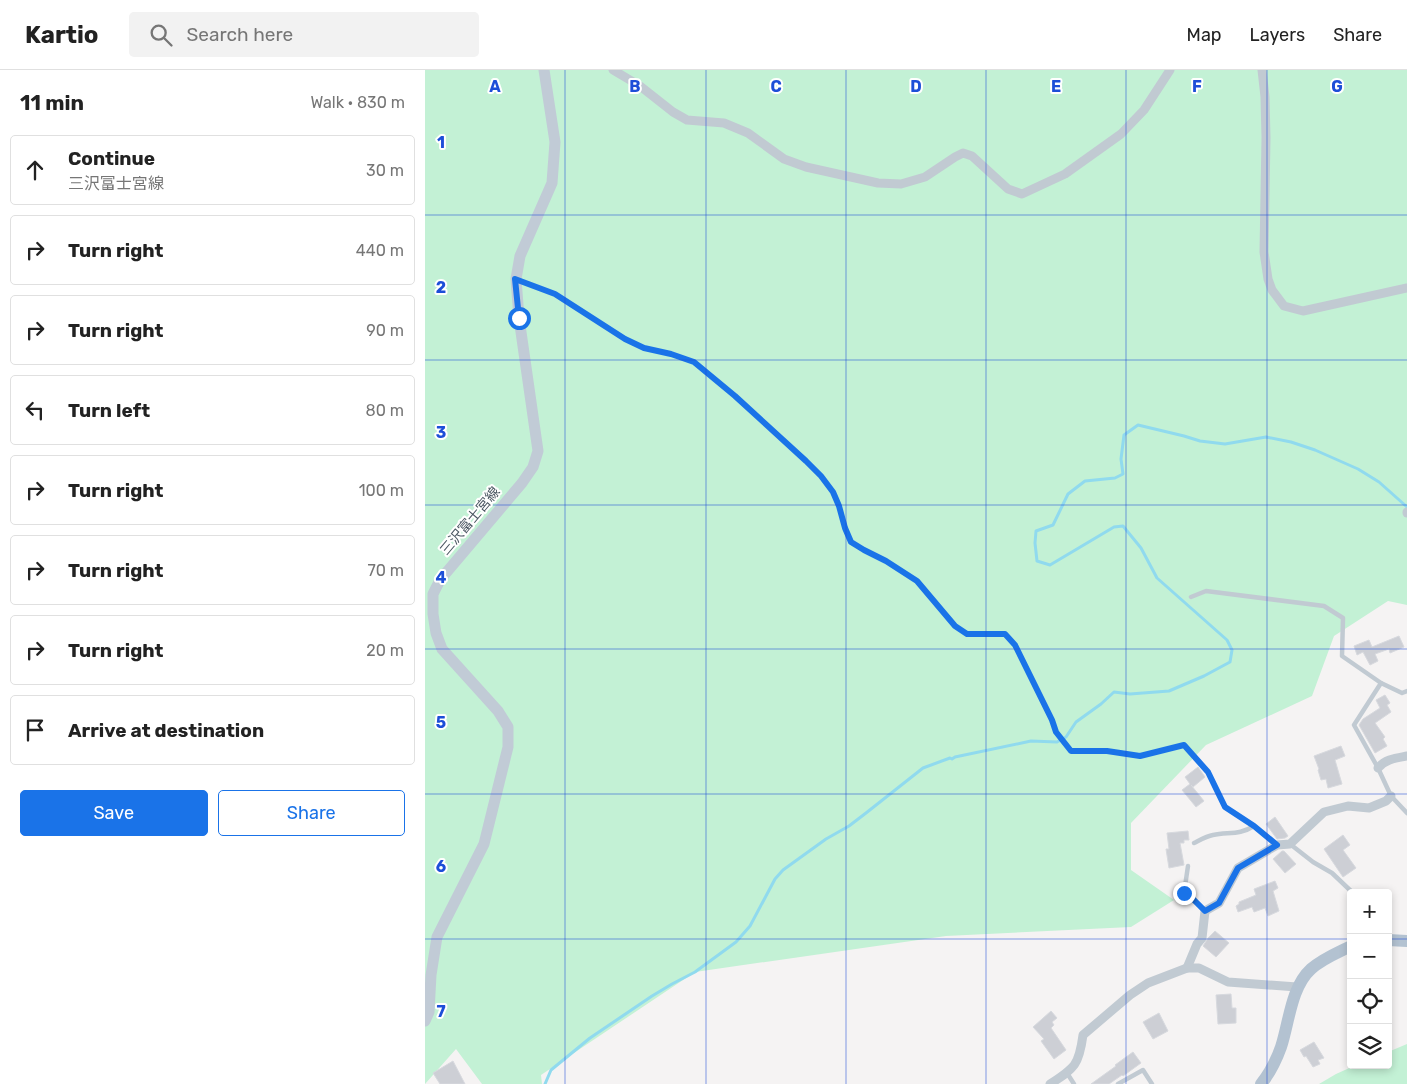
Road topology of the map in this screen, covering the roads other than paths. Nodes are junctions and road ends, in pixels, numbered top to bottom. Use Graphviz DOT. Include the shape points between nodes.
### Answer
graph roads {
  1 [pos="545,70"];
  2 [pos="613,70"];
  3 [pos="1170,70"];
  4 [pos="1262,70"];
  5 [pos="1407,288"];
  6 [pos="1191,597"];
  7 [pos="1381,683"];
  8 [pos="1407,691"];
  9 [pos="1407,756"];
  10 [pos="1378,768"];
  11 [pos="1391,796"];
  12 [pos="1407,813"];
  13 [pos="1254,826"];
  14 [pos="1194,843"];
  15 [pos="1290,844"];
  16 [pos="1188,866"];
  17 [pos="1349,889"];
  18 [pos="1205,911"];
  19 [pos="1406,939"];
  20 [pos="1392,940"];
  21 [pos="1347,948"];
  22 [pos="1187,968"];
  23 [pos="1297,987"];
  24 [pos="425,1021"];
  25 [pos="1067,1073"];
  26 [pos="1050,1084"];
  27 [pos="1074,1084"];
  28 [pos="1118,1084"];
  29 [pos="1152,1084"];
  30 [pos="1261,1084"];
  1 -- 24 [label="main road, 三沢富士宮線" via="555,142 552,183 519,256 515,279 537,451 533,467 440,580 433,594 436,634 442,649 498,711 508,727 508,747 484,844 437,937 429,1012"];
  2 -- 3 [label="street" via="687,120 725,123 748,134 784,159 806,167 878,183 901,184 925,177 963,153 972,156 1008,189 1022,194 1065,174 1121,134 1144,110"];
  4 -- 5 [label="street" via="1266,138 1264,252 1273,290 1284,306 1303,311"];
  6 -- 7 [label="lane" via="1206,590 1324,606 1343,618 1342,656"];
  7 -- 8 [label="lane" via="1402,693"];
  7 -- 10 [label="lane" via="1354,725"];
  9 -- 10 [label="street" via="1389,760"];
  10 -- 11 [label="lane"];
  11 -- 12 [label="lane"];
  11 -- 15 [label="street" via="1369,808 1348,806 1324,812"];
  13 -- 14 [label="lane" via="1247,831 1212,835"];
  15 -- 17 [label="lane"];
  15 -- 18 [label="street" via="1277,845 1238,868 1219,903"];
  16 -- 18 [label="lane" via="1184,893"];
  18 -- 22 [label="street" via="1202,938"];
  19 -- 20 [label="main road"];
  21 -- 23 [label="main road" via="1309,970"];
  22 -- 23 [label="street" via="1199,968 1228,982"];
  22 -- 25 [label="street" via="1148,983 1083,1035 1081,1055"];
  23 -- 30 [label="main road" via="1281,1048 1270,1073"];
  25 -- 26 [label="street"];
  25 -- 27 [label="lane"];
  28 -- 29 [label="lane" via="1143,1070"];
}
